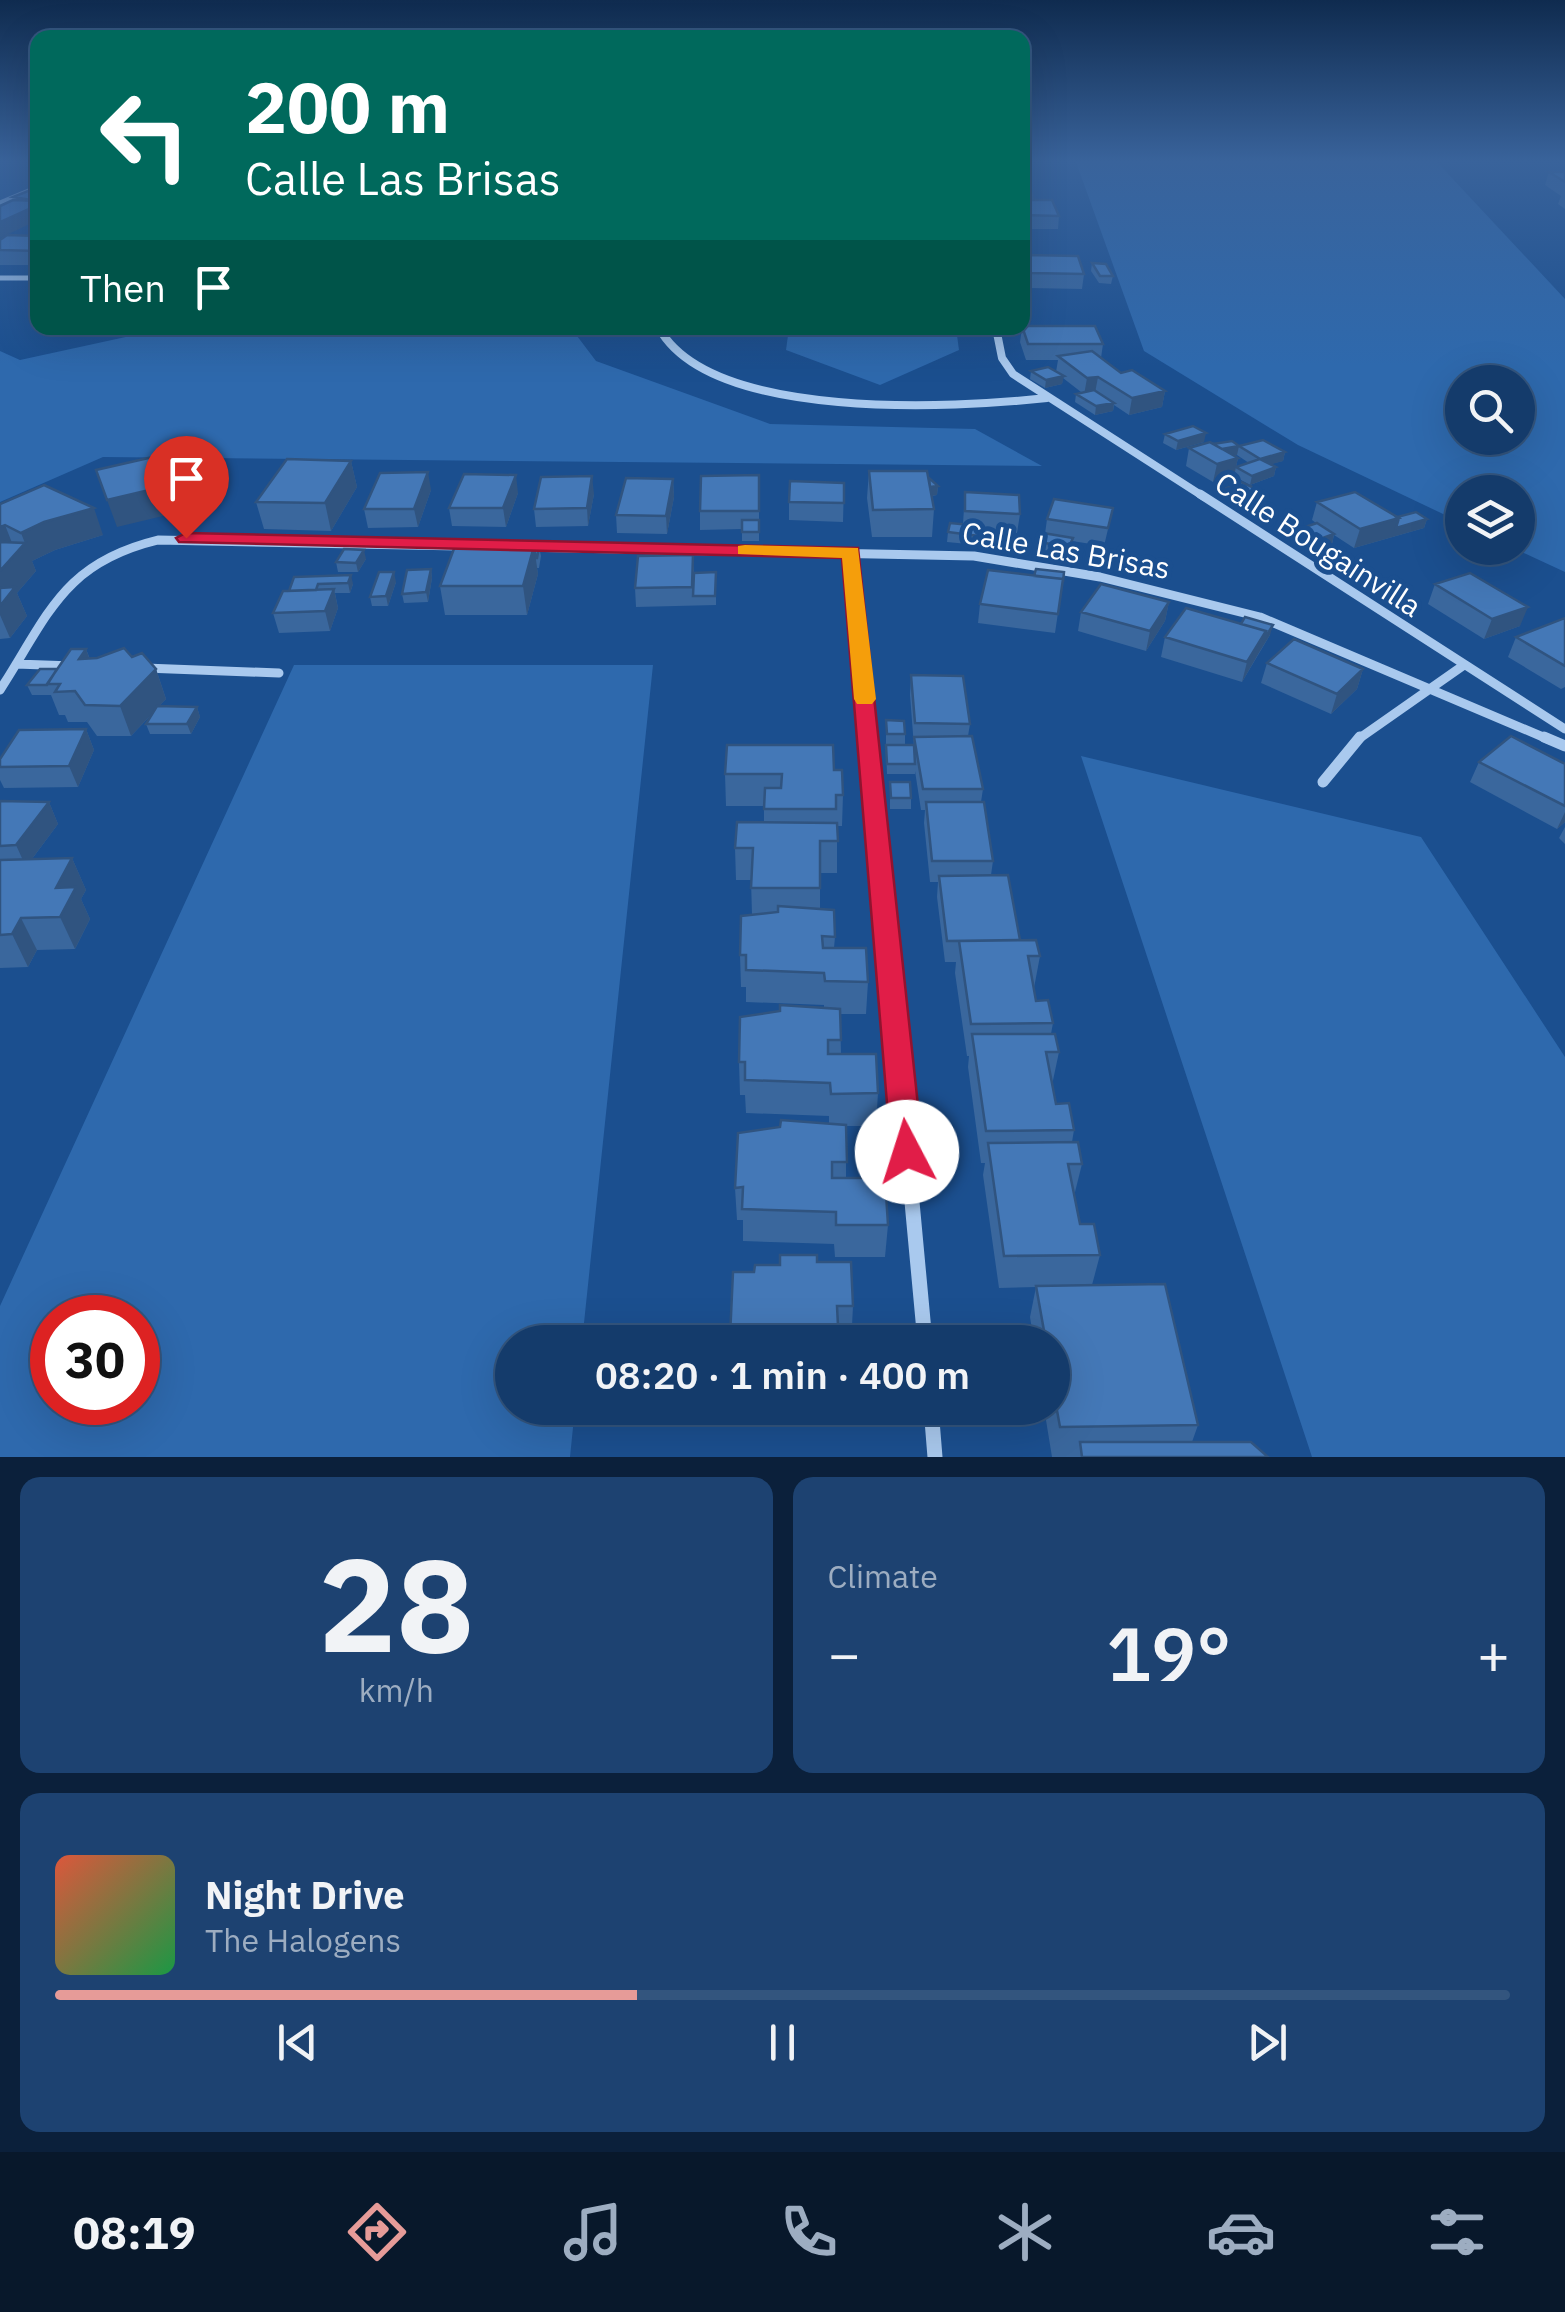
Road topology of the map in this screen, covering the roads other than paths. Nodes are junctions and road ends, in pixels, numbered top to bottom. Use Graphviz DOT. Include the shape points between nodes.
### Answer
graph roads {
  1 [pos="0,278"];
  2 [pos="30,278"];
  3 [pos="662,335"];
  4 [pos="997,335"];
  5 [pos="1047,398"];
  6 [pos="851,552"];
  7 [pos="16,664"];
  8 [pos="1464,664"];
  9 [pos="96,666"];
  10 [pos="135,667"];
  11 [pos="279,672"];
  12 [pos="1427,688"];
  13 [pos="0,690"];
  14 [pos="1565,729"];
  15 [pos="1565,746"];
  16 [pos="1323,782"];
  17 [pos="923,1325"];
  18 [pos="933,1425"];
  19 [pos="936,1457"];
  1 -- 2 [label="street"];
  3 -- 5 [label="street" via="703,368 770,392 857,407 925,409"];
  4 -- 5 [label="street, Calle Bougainvilla" via="1013,374"];
  5 -- 8 [label="street, Calle Bougainvilla"];
  6 -- 7 [label="street, Calle Las Brisas" via="158,540 82,569"];
  6 -- 12 [label="street, Calle Las Brisas" via="974,556 1100,577 1260,618"];
  6 -- 17 [label="street"];
  7 -- 9 [label="street"];
  7 -- 13 [label="street, Calle Las Brisas"];
  8 -- 12 [label="street"];
  8 -- 14 [label="street, Calle Bougainvilla"];
  10 -- 11 [label="street"];
  12 -- 15 [label="street, Calle Las Brisas"];
  12 -- 16 [label="street" via="1358,740"];
  18 -- 19 [label="street"];
}
